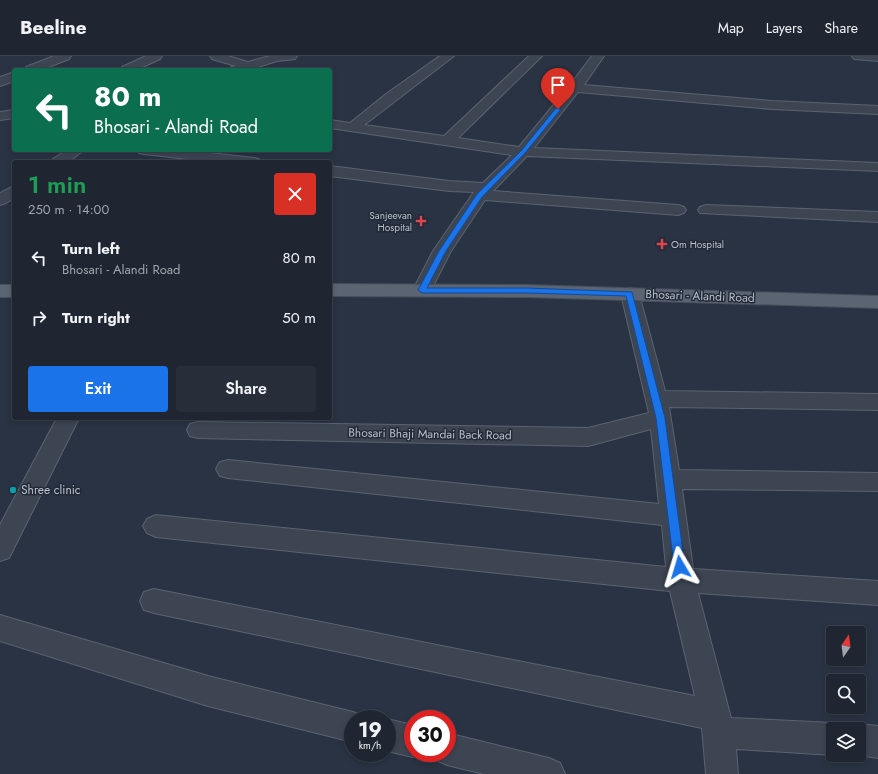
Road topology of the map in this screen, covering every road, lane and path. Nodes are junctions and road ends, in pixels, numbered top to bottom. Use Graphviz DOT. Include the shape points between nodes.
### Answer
graph roads {
  1 [pos="65,56"];
  2 [pos="156,56"];
  3 [pos="216,56"];
  4 [pos="291,56"];
  5 [pos="448,56"];
  6 [pos="536,56"];
  7 [pos="598,56"];
  8 [pos="858,56"];
  9 [pos="278,57"];
  10 [pos="878,57"];
  11 [pos="248,66"];
  12 [pos="35,68"];
  13 [pos="130,68"];
  14 [pos="242,68"];
  15 [pos="12,77"];
  16 [pos="0,82"];
  17 [pos="575,88"];
  18 [pos="878,110"];
  19 [pos="12,114"];
  20 [pos="0,116"];
  21 [pos="332,124"];
  22 [pos="353,128"];
  23 [pos="447,141"];
  24 [pos="73,152"];
  25 [pos="162,152"];
  26 [pos="523,152"];
  27 [pos="61,160"];
  28 [pos="236,160"];
  29 [pos="878,167"];
  30 [pos="332,171"];
  31 [pos="12,192"];
  32 [pos="483,192"];
  33 [pos="0,200"];
  34 [pos="678,210"];
  35 [pos="706,210"];
  36 [pos="878,217"];
  37 [pos="332,290"];
  38 [pos="422,290"];
  39 [pos="0,291"];
  40 [pos="12,291"];
  41 [pos="630,294"];
  42 [pos="878,302"];
  43 [pos="878,402"];
  44 [pos="658,409"];
  45 [pos="67,420"];
  46 [pos="198,430"];
  47 [pos="228,469"];
  48 [pos="669,480"];
  49 [pos="878,482"];
  50 [pos="673,516"];
  51 [pos="156,526"];
  52 [pos="0,550"];
  53 [pos="681,580"];
  54 [pos="878,593"];
  55 [pos="154,601"];
  56 [pos="0,628"];
  57 [pos="717,724"];
  58 [pos="344,725"];
  59 [pos="826,738"];
  60 [pos="866,741"];
  61 [pos="878,742"];
  62 [pos="456,751"];
  63 [pos="548,774"];
  64 [pos="722,774"];
  1 -- 12 [label="street"];
  2 -- 13 [label="street"];
  3 -- 11 [label="street"];
  4 -- 9 [label="street"];
  5 -- 22 [label="street"];
  6 -- 23 [label="street"];
  7 -- 17 [label="street"];
  8 -- 10 [label="street"];
  9 -- 11 [label="street"];
  11 -- 14 [label="street"];
  15 -- 16 [label="street"];
  17 -- 18 [label="street" via="772,105"];
  17 -- 26 [label="street"];
  19 -- 20 [label="street"];
  21 -- 22 [label="street"];
  22 -- 23 [label="street"];
  23 -- 26 [label="street"];
  24 -- 27 [label="street"];
  25 -- 28 [label="street"];
  26 -- 29 [label="street"];
  26 -- 32 [label="street"];
  30 -- 32 [label="street"];
  31 -- 33 [label="street"];
  32 -- 34 [label="street"];
  32 -- 38 [label="street" via="442,251"];
  35 -- 36 [label="street"];
  37 -- 38 [label="main road, Bhosari - Alandi Road"];
  38 -- 41 [label="main road, Bhosari - Alandi Road"];
  39 -- 40 [label="main road"];
  41 -- 42 [label="main road, Bhosari - Alandi Road"];
  41 -- 44 [label="street"];
  43 -- 44 [label="street, Bhosari Bhaji Mandai Back Road"];
  44 -- 46 [label="street, Bhosari Bhaji Mandai Back Road" via="588,437"];
  44 -- 48 [label="street"];
  45 -- 52 [label="street"];
  47 -- 50 [label="street"];
  48 -- 49 [label="street"];
  48 -- 50 [label="street"];
  50 -- 53 [label="street"];
  51 -- 53 [label="street"];
  53 -- 54 [label="street"];
  53 -- 57 [label="street"];
  55 -- 57 [label="street"];
  56 -- 58 [label="street" via="208,692"];
  57 -- 59 [label="street"];
  57 -- 64 [label="street"];
  60 -- 61 [label="street"];
  62 -- 63 [label="street"];
}
